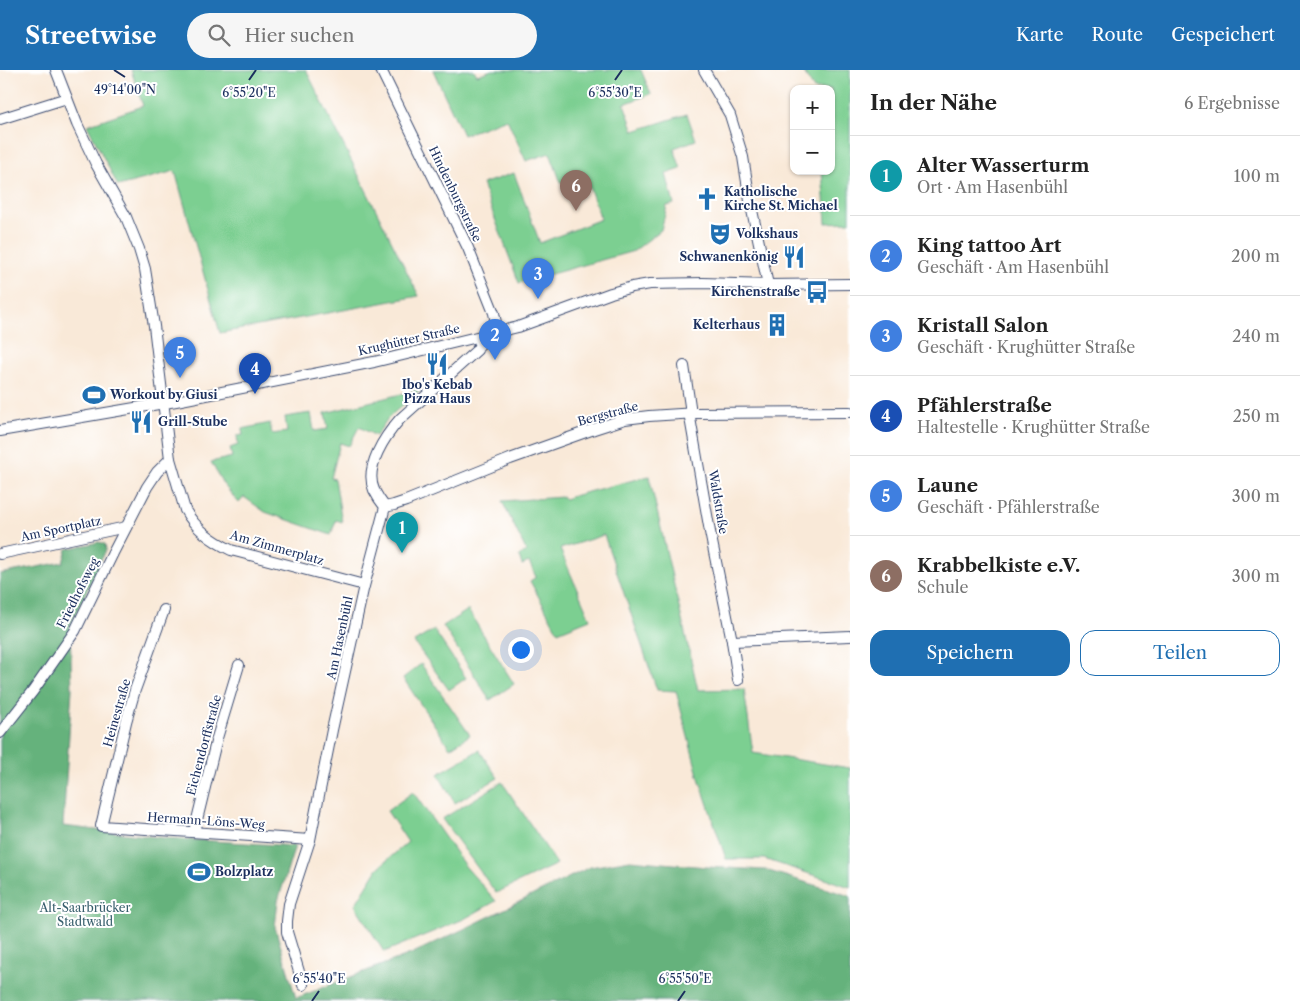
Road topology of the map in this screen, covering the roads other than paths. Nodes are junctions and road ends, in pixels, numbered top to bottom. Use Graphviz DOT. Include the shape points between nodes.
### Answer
graph roads {
  1 [pos="56,70"];
  2 [pos="381,70"];
  3 [pos="704,70"];
  4 [pos="67,98"];
  5 [pos="0,119"];
  6 [pos="850,284"];
  7 [pos="768,285"];
  8 [pos="498,333"];
  9 [pos="479,337"];
  10 [pos="684,366"];
  11 [pos="163,403"];
  12 [pos="850,412"];
  13 [pos="689,413"];
  14 [pos="0,431"];
  15 [pos="170,459"];
  16 [pos="386,506"];
  17 [pos="126,527"];
  18 [pos="0,554"];
  19 [pos="364,585"];
  20 [pos="164,610"];
  21 [pos="850,636"];
  22 [pos="732,641"];
  23 [pos="239,665"];
  24 [pos="738,680"];
  25 [pos="0,734"];
  26 [pos="101,826"];
  27 [pos="194,832"];
  28 [pos="310,840"];
  29 [pos="303,985"];
  1 -- 4 [label="street, Am Zimmerplatz"];
  2 -- 8 [label="street, Hindenburgstraße" via="468,248 494,313"];
  3 -- 7 [label="street" via="730,115 740,145"];
  4 -- 5 [label="street"];
  4 -- 11 [label="street, Am Zimmerplatz" via="139,249 154,326"];
  6 -- 7 [label="street, Krughütter Straße"];
  7 -- 8 [label="street, Krughütter Straße" via="650,284 632,287"];
  8 -- 9 [label="street, Krughütter Straße"];
  9 -- 11 [label="street, Krughütter Straße" via="374,362"];
  9 -- 16 [label="street" via="477,350 400,419 380,447 372,480 373,489"];
  10 -- 13 [label="street, Waldstraße"];
  11 -- 14 [label="street, Krughütter Straße"];
  11 -- 15 [label="street, Am Zimmerplatz"];
  12 -- 13 [label="street, Bergstraße"];
  13 -- 16 [label="street, Bergstraße" via="626,419"];
  13 -- 22 [label="street, Waldstraße"];
  15 -- 17 [label="street, Friedhofsweg" via="157,472"];
  15 -- 19 [label="street, Am Zimmerplatz" via="185,510 195,525 216,542 231,550"];
  16 -- 19 [label="street, Am Hasenbühl"];
  17 -- 18 [label="street, Am Sportplatz"];
  17 -- 25 [label="street, Friedhofsweg" via="75,631"];
  19 -- 28 [label="street, Am Hasenbühl"];
  20 -- 26 [label="street, Heinestraße" via="133,698"];
  21 -- 22 [label="street"];
  22 -- 24 [label="street, Waldstraße"];
  23 -- 27 [label="street, Eichendorffstraße"];
  26 -- 27 [label="street, Hermann-Löns-Weg"];
  27 -- 28 [label="street, Hermann-Löns-Weg"];
  28 -- 29 [label="street, Am Hasenbühl" via="289,904 287,921"];
}
